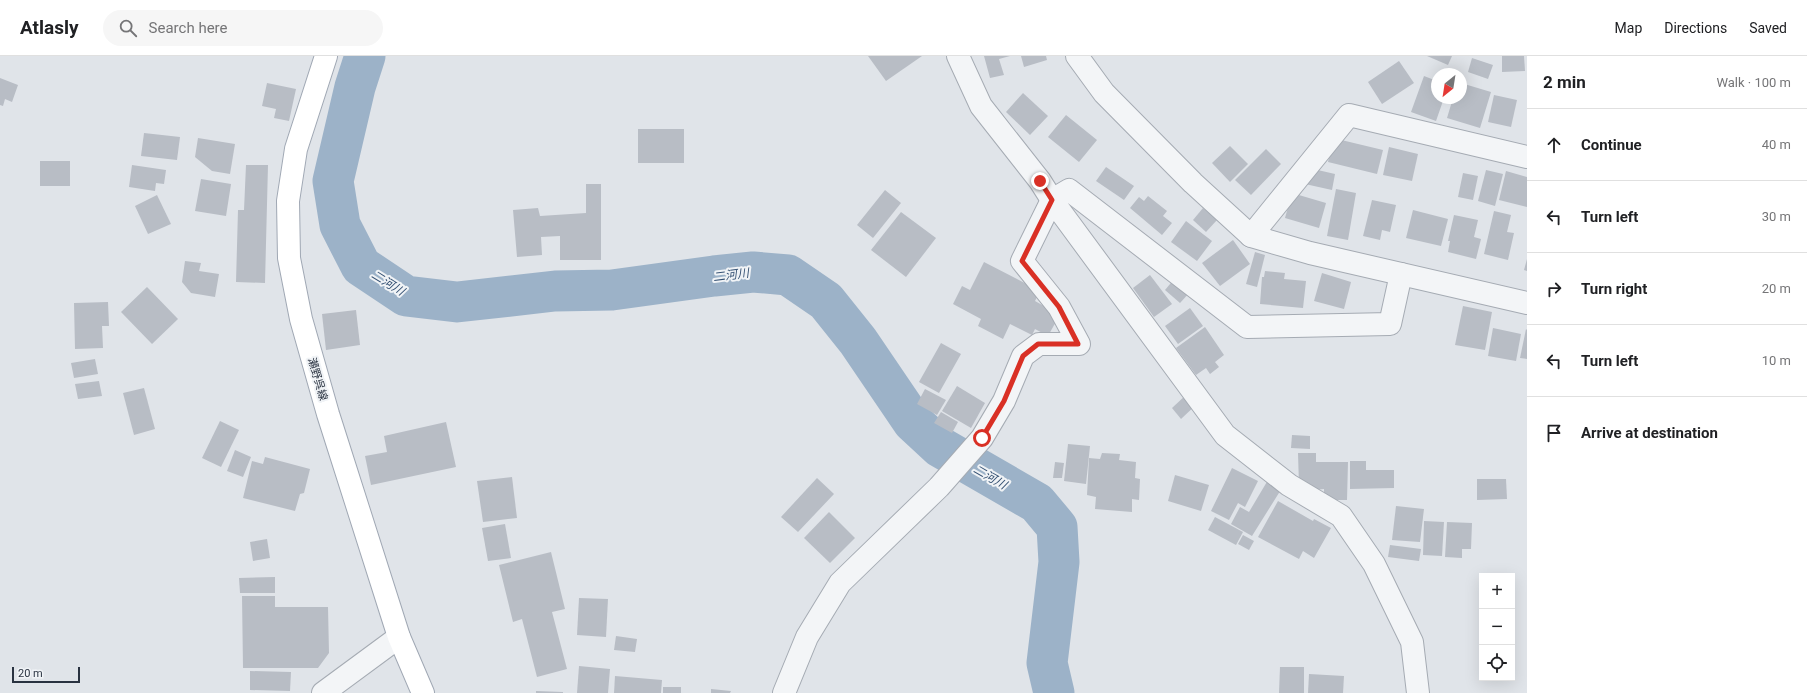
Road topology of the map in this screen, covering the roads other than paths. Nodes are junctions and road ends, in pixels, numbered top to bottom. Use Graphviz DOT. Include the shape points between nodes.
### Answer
graph roads {
  1 [pos="326,56"];
  2 [pos="958,56"];
  3 [pos="1077,56"];
  4 [pos="1527,157"];
  5 [pos="1052,200"];
  6 [pos="1251,236"];
  7 [pos="1401,274"];
  8 [pos="1527,303"];
  9 [pos="399,637"];
  10 [pos="323,693"];
  11 [pos="423,693"];
  12 [pos="784,693"];
  13 [pos="1418,693"];
  1 -- 9 [label="main road, 瀬野呉線" via="296,149 288,201 289,258 303,326 328,414"];
  2 -- 5 [label="street" via="981,106"];
  3 -- 6 [label="street" via="1104,93 1193,183"];
  4 -- 6 [label="street" via="1349,115"];
  5 -- 7 [label="street" via="1069,190 1247,326 1390,324"];
  5 -- 12 [label="street" via="1022,261 1059,307 1078,344 1038,344 1023,356 1004,401 982,438 939,487 840,583 807,637"];
  5 -- 13 [label="street" via="1224,435 1289,485 1341,516 1374,564 1412,642"];
  6 -- 7 [label="street"];
  7 -- 8 [label="street"];
  9 -- 10 [label="street"];
  9 -- 11 [label="main road, 瀬野呉線"];
}
